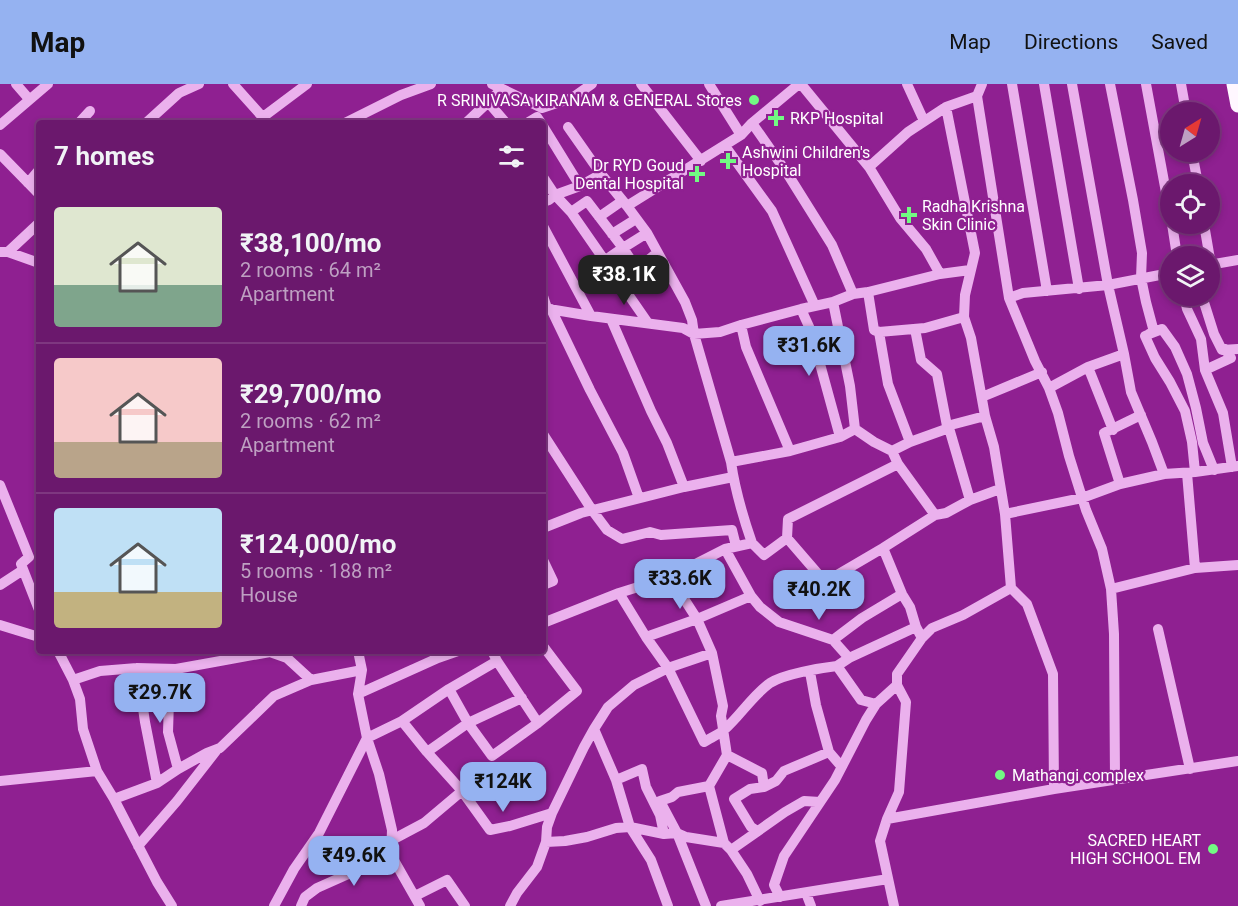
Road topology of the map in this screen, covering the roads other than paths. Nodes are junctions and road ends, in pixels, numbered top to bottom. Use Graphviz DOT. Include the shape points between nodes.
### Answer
graph roads {
  1 [pos="16,84"];
  2 [pos="48,84"];
  3 [pos="200,84"];
  4 [pos="232,84"];
  5 [pos="307,84"];
  6 [pos="431,84"];
  7 [pos="592,84"];
  8 [pos="641,84"];
  9 [pos="709,84"];
  10 [pos="800,84"];
  11 [pos="907,84"];
  12 [pos="982,84"];
  13 [pos="1012,84"];
  14 [pos="1044,84"];
  15 [pos="1072,84"];
  16 [pos="1110,84"];
  17 [pos="1146,84"];
  18 [pos="1181,84"];
  19 [pos="1234,84"];
  20 [pos="497,86"];
  21 [pos="977,96"];
  22 [pos="30,99"];
  23 [pos="488,102"];
  24 [pos="1184,102"];
  25 [pos="1238,105"];
  26 [pos="946,107"];
  27 [pos="90,111"];
  28 [pos="82,120"];
  29 [pos="149,120"];
  30 [pos="265,120"];
  31 [pos="351,120"];
  32 [pos="469,120"];
  33 [pos="503,120"];
  34 [pos="924,121"];
  35 [pos="752,123"];
  36 [pos="0,125"];
  37 [pos="568,127"];
  38 [pos="546,131"];
  39 [pos="741,135"];
  40 [pos="725,146"];
  41 [pos="0,154"];
  42 [pos="701,161"];
  43 [pos="869,167"];
  44 [pos="36,174"];
  45 [pos="601,174"];
  46 [pos="1163,174"];
  47 [pos="546,182"];
  48 [pos="28,183"];
  49 [pos="580,186"];
  50 [pos="36,191"];
  51 [pos="555,195"];
  52 [pos="546,201"];
  53 [pos="625,204"];
  54 [pos="571,212"];
  55 [pos="599,217"];
  56 [pos="636,219"];
  57 [pos="36,225"];
  58 [pos="546,232"];
  59 [pos="647,233"];
  60 [pos="612,234"];
  61 [pos="623,248"];
  62 [pos="4,252"];
  63 [pos="657,253"];
  64 [pos="1238,260"];
  65 [pos="604,261"];
  66 [pos="36,262"];
  67 [pos="1220,263"];
  68 [pos="970,270"];
  69 [pos="940,274"];
  70 [pos="1160,275"];
  71 [pos="1141,278"];
  72 [pos="1108,285"];
  73 [pos="1078,288"];
  74 [pos="1047,291"];
  75 [pos="868,292"];
  76 [pos="853,294"];
  77 [pos="1009,298"];
  78 [pos="833,302"];
  79 [pos="815,306"];
  80 [pos="1186,306"];
  81 [pos="1205,306"];
  82 [pos="547,308"];
  83 [pos="801,309"];
  84 [pos="591,316"];
  85 [pos="964,317"];
  86 [pos="611,318"];
  87 [pos="648,323"];
  88 [pos="741,325"];
  89 [pos="915,329"];
  90 [pos="879,332"];
  91 [pos="694,334"];
  92 [pos="1150,334"];
  93 [pos="1225,349"];
  94 [pos="1238,349"];
  95 [pos="1124,354"];
  96 [pos="1088,367"];
  97 [pos="1205,370"];
  98 [pos="1042,372"];
  99 [pos="1049,388"];
  100 [pos="982,396"];
  101 [pos="1141,415"];
  102 [pos="986,416"];
  103 [pos="948,427"];
  104 [pos="855,429"];
  105 [pos="1113,429"];
  106 [pos="840,437"];
  107 [pos="546,439"];
  108 [pos="910,442"];
  109 [pos="891,451"];
  110 [pos="790,452"];
  111 [pos="731,462"];
  112 [pos="898,464"];
  113 [pos="1235,466"];
  114 [pos="1214,470"];
  115 [pos="1191,473"];
  116 [pos="1164,474"];
  117 [pos="733,477"];
  118 [pos="1120,484"];
  119 [pos="0,485"];
  120 [pos="684,487"];
  121 [pos="1000,489"];
  122 [pos="639,498"];
  123 [pos="1082,498"];
  124 [pos="970,500"];
  125 [pos="592,510"];
  126 [pos="1005,514"];
  127 [pos="935,515"];
  128 [pos="546,527"];
  129 [pos="787,538"];
  130 [pos="752,543"];
  131 [pos="731,548"];
  132 [pos="884,548"];
  133 [pos="34,555"];
  134 [pos="1238,565"];
  135 [pos="546,566"];
  136 [pos="1195,568"];
  137 [pos="23,570"];
  138 [pos="670,577"];
  139 [pos="546,584"];
  140 [pos="0,585"];
  141 [pos="1011,588"];
  142 [pos="1111,589"];
  143 [pos="619,593"];
  144 [pos="903,594"];
  145 [pos="751,596"];
  146 [pos="36,602"];
  147 [pos="698,619"];
  148 [pos="546,622"];
  149 [pos="0,626"];
  150 [pos="916,627"];
  151 [pos="1158,629"];
  152 [pos="36,636"];
  153 [pos="646,636"];
  154 [pos="922,638"];
  155 [pos="833,640"];
  156 [pos="546,650"];
  157 [pos="712,653"];
  158 [pos="60,654"];
  159 [pos="247,654"];
  160 [pos="278,654"];
  161 [pos="359,654"];
  162 [pos="436,655"];
  163 [pos="495,656"];
  164 [pos="849,658"];
  165 [pos="837,666"];
  166 [pos="137,668"];
  167 [pos="668,668"];
  168 [pos="170,669"];
  169 [pos="362,670"];
  170 [pos="810,672"];
  171 [pos="73,680"];
  172 [pos="311,680"];
  173 [pos="897,685"];
  174 [pos="449,689"];
  175 [pos="358,694"];
  176 [pos="522,698"];
  177 [pos="876,704"];
  178 [pos="402,721"];
  179 [pos="468,723"];
  180 [pos="538,723"];
  181 [pos="594,729"];
  182 [pos="723,730"];
  183 [pos="367,738"];
  184 [pos="217,749"];
  185 [pos="427,752"];
  186 [pos="829,752"];
  187 [pos="727,755"];
  188 [pos="1238,761"];
  189 [pos="841,766"];
  190 [pos="178,769"];
  191 [pos="1190,769"];
  192 [pos="97,771"];
  193 [pos="616,780"];
  194 [pos="1115,780"];
  195 [pos="0,781"];
  196 [pos="157,783"];
  197 [pos="709,786"];
  198 [pos="764,787"];
  199 [pos="1054,789"];
  200 [pos="462,791"];
  201 [pos="114,799"];
  202 [pos="658,802"];
  203 [pos="820,802"];
  204 [pos="552,813"];
  205 [pos="887,819"];
  206 [pos="630,827"];
  207 [pos="757,831"];
  208 [pos="677,833"];
  209 [pos="664,834"];
  210 [pos="392,840"];
  211 [pos="546,842"];
  212 [pos="138,846"];
  213 [pos="728,847"];
  214 [pos="391,855"];
  215 [pos="888,879"];
  216 [pos="806,893"];
  217 [pos="780,897"];
  218 [pos="417,901"];
  219 [pos="754,903"];
  220 [pos="172,906"];
  221 [pos="274,906"];
  222 [pos="301,906"];
  223 [pos="465,906"];
  224 [pos="510,906"];
  225 [pos="668,906"];
  226 [pos="706,906"];
  227 [pos="721,906"];
  228 [pos="811,906"];
  229 [pos="894,906"];
  1 -- 22 [label="street"];
  2 -- 22 [label="street"];
  3 -- 29 [label="street" via="179,93"];
  4 -- 30 [label="street"];
  5 -- 30 [label="street"];
  6 -- 31 [label="street"];
  7 -- 20 [label="street" via="572,98 542,108"];
  8 -- 42 [label="street"];
  9 -- 39 [label="street"];
  10 -- 35 [label="street"];
  10 -- 43 [label="street"];
  11 -- 34 [label="street"];
  12 -- 21 [label="street"];
  13 -- 74 [label="street"];
  14 -- 73 [label="street"];
  15 -- 72 [label="street"];
  16 -- 71 [label="street" via="1142,253"];
  17 -- 46 [label="street"];
  18 -- 24 [label="street"];
  19 -- 25 [label="main road"];
  20 -- 23 [label="street"];
  21 -- 26 [label="street"];
  21 -- 77 [label="street"];
  22 -- 36 [label="street"];
  23 -- 32 [label="street"];
  23 -- 33 [label="street"];
  26 -- 34 [label="street"];
  26 -- 68 [label="street" via="975,253"];
  27 -- 28 [label="street"];
  34 -- 43 [label="street"];
  35 -- 39 [label="street"];
  35 -- 76 [label="street" via="832,245"];
  37 -- 45 [label="street"];
  38 -- 49 [label="street"];
  39 -- 40 [label="street"];
  40 -- 42 [label="street"];
  40 -- 79 [label="street" via="772,211"];
  41 -- 48 [label="street"];
  42 -- 53 [label="street"];
  43 -- 69 [label="street"];
  44 -- 48 [label="street"];
  45 -- 49 [label="street"];
  45 -- 53 [label="street"];
  47 -- 51 [label="street"];
  48 -- 50 [label="street"];
  49 -- 51 [label="street"];
  51 -- 52 [label="street"];
  51 -- 54 [label="street"];
  53 -- 55 [label="street"];
  53 -- 56 [label="street"];
  54 -- 55 [label="street" via="587,201"];
  54 -- 65 [label="street"];
  55 -- 60 [label="street"];
  56 -- 59 [label="street"];
  56 -- 60 [label="street"];
  57 -- 62 [label="street"];
  58 -- 84 [label="street"];
  59 -- 61 [label="street"];
  59 -- 63 [label="street"];
  60 -- 61 [label="street"];
  61 -- 63 [label="street" via="637,269"];
  61 -- 65 [label="street"];
  62 -- 66 [label="street"];
  63 -- 91 [label="street" via="685,302"];
  64 -- 67 [label="street"];
  65 -- 87 [label="street"];
  68 -- 69 [label="street"];
  68 -- 85 [label="street"];
  69 -- 75 [label="street"];
  70 -- 71 [label="street"];
  71 -- 72 [label="street"];
  71 -- 92 [label="street"];
  72 -- 73 [label="street"];
  72 -- 95 [label="street"];
  73 -- 74 [label="street"];
  74 -- 77 [label="street"];
  75 -- 76 [label="street"];
  75 -- 90 [label="street" via="874,330"];
  76 -- 78 [label="street"];
  77 -- 98 [label="street"];
  78 -- 79 [label="street"];
  78 -- 104 [label="street"];
  79 -- 83 [label="street"];
  80 -- 97 [label="street" via="1201,339"];
  81 -- 93 [label="street" via="1214,334 1222,350"];
  82 -- 84 [label="street"];
  82 -- 122 [label="street" via="622,453"];
  83 -- 88 [label="street"];
  83 -- 106 [label="street" via="811,331"];
  84 -- 86 [label="street"];
  85 -- 89 [label="street"];
  85 -- 100 [label="street"];
  86 -- 87 [label="street"];
  86 -- 120 [label="street"];
  87 -- 91 [label="street" via="683,328"];
  88 -- 91 [label="street"];
  88 -- 110 [label="street" via="746,347"];
  89 -- 90 [label="street"];
  89 -- 103 [label="street" via="921,360 937,374"];
  90 -- 108 [label="street" via="888,384"];
  91 -- 111 [label="street"];
  92 -- 114 [label="street" via="1162,329 1175,347 1187,374 1203,443"];
  92 -- 115 [label="street" via="1155,358 1185,411 1192,442"];
  93 -- 94 [label="street"];
  93 -- 97 [label="street" via="1231,358"];
  95 -- 96 [label="street"];
  95 -- 101 [label="street" via="1131,392"];
  96 -- 99 [label="street"];
  96 -- 105 [label="street"];
  97 -- 113 [label="street" via="1223,413"];
  98 -- 99 [label="street"];
  98 -- 100 [label="street"];
  99 -- 123 [label="street"];
  100 -- 102 [label="street"];
  101 -- 105 [label="street"];
  101 -- 116 [label="street"];
  102 -- 103 [label="street"];
  102 -- 121 [label="street"];
  103 -- 108 [label="street"];
  103 -- 124 [label="street"];
  104 -- 106 [label="street"];
  104 -- 109 [label="street"];
  105 -- 118 [label="street" via="1104,433"];
  106 -- 110 [label="street"];
  107 -- 125 [label="street"];
  108 -- 109 [label="street"];
  109 -- 112 [label="street"];
  110 -- 111 [label="street"];
  111 -- 117 [label="street"];
  112 -- 127 [label="street"];
  112 -- 129 [label="street" via="788,519"];
  113 -- 114 [label="street"];
  114 -- 115 [label="street"];
  115 -- 116 [label="street"];
  115 -- 136 [label="street"];
  116 -- 118 [label="street"];
  117 -- 120 [label="street"];
  117 -- 130 [label="street"];
  118 -- 123 [label="street"];
  119 -- 133 [label="street"];
  120 -- 122 [label="street"];
  121 -- 124 [label="street"];
  121 -- 126 [label="street"];
  122 -- 125 [label="street"];
  123 -- 126 [label="street"];
  123 -- 142 [label="street" via="1102,549"];
  124 -- 127 [label="street"];
  125 -- 128 [label="street"];
  125 -- 131 [label="street" via="607,530 622,539 650,532 662,535 732,530"];
  126 -- 141 [label="street"];
  127 -- 132 [label="street"];
  129 -- 130 [label="street" via="764,555"];
  129 -- 132 [label="street" via="825,582"];
  130 -- 131 [label="street"];
  131 -- 138 [label="street"];
  131 -- 145 [label="street"];
  132 -- 144 [label="street"];
  133 -- 137 [label="street" via="21,564"];
  134 -- 136 [label="street"];
  135 -- 139 [label="street" via="553,581"];
  136 -- 142 [label="street"];
  137 -- 140 [label="street"];
  137 -- 146 [label="street"];
  138 -- 143 [label="street"];
  138 -- 147 [label="street"];
  141 -- 154 [label="street" via="932,628"];
  141 -- 199 [label="street" via="1027,604 1053,674"];
  142 -- 194 [label="street"];
  143 -- 148 [label="street"];
  143 -- 153 [label="street"];
  144 -- 150 [label="street"];
  144 -- 155 [label="street"];
  145 -- 147 [label="street"];
  145 -- 155 [label="street" via="778,622"];
  147 -- 153 [label="street"];
  147 -- 157 [label="street"];
  149 -- 152 [label="street"];
  150 -- 154 [label="street"];
  150 -- 164 [label="street"];
  151 -- 191 [label="street"];
  153 -- 167 [label="street"];
  154 -- 173 [label="street" via="897,674"];
  155 -- 164 [label="street"];
  156 -- 180 [label="street" via="577,691"];
  157 -- 167 [label="street"];
  157 -- 182 [label="street" via="723,706"];
  158 -- 171 [label="street"];
  159 -- 168 [label="street"];
  160 -- 172 [label="street"];
  161 -- 169 [label="street"];
  162 -- 175 [label="street"];
  163 -- 174 [label="street"];
  163 -- 176 [label="street"];
  164 -- 165 [label="street"];
  165 -- 170 [label="street"];
  165 -- 177 [label="street" via="861,700"];
  166 -- 168 [label="street"];
  166 -- 171 [label="street" via="100,671"];
  166 -- 196 [label="street"];
  167 -- 181 [label="street" via="634,685 608,707"];
  167 -- 182 [label="street" via="704,742"];
  168 -- 190 [label="street" via="168,732"];
  169 -- 172 [label="street"];
  169 -- 175 [label="street"];
  170 -- 182 [label="street" via="771,683"];
  170 -- 186 [label="street"];
  171 -- 192 [label="street"];
  172 -- 184 [label="street" via="274,696"];
  173 -- 177 [label="street"];
  173 -- 205 [label="street" via="906,702 898,792"];
  174 -- 178 [label="street"];
  174 -- 179 [label="street"];
  175 -- 183 [label="street"];
  176 -- 179 [label="street"];
  176 -- 180 [label="street"];
  177 -- 189 [label="street"];
  178 -- 183 [label="street"];
  178 -- 185 [label="street"];
  179 -- 180 [label="street" via="492,756"];
  179 -- 185 [label="street"];
  181 -- 193 [label="street"];
  181 -- 204 [label="street"];
  182 -- 187 [label="street"];
  183 -- 210 [label="street" via="379,774"];
  183 -- 221 [label="street" via="319,833"];
  184 -- 190 [label="street"];
  184 -- 212 [label="street"];
  185 -- 200 [label="street"];
  186 -- 189 [label="street"];
  186 -- 198 [label="street" via="784,771"];
  187 -- 197 [label="street"];
  187 -- 198 [label="street" via="762,773"];
  188 -- 191 [label="street"];
  189 -- 203 [label="street"];
  190 -- 196 [label="street"];
  191 -- 194 [label="street"];
  192 -- 195 [label="street"];
  192 -- 201 [label="street"];
  193 -- 202 [label="street" via="642,769 646,787"];
  193 -- 206 [label="street"];
  194 -- 199 [label="street"];
  196 -- 201 [label="street"];
  197 -- 202 [label="street" via="678,792"];
  197 -- 213 [label="street"];
  198 -- 207 [label="street" via="750,789 734,799"];
  199 -- 205 [label="street"];
  200 -- 204 [label="street" via="490,830"];
  200 -- 210 [label="street" via="424,823"];
  201 -- 212 [label="street"];
  202 -- 208 [label="street"];
  202 -- 209 [label="street"];
  203 -- 207 [label="street" via="804,801"];
  203 -- 217 [label="street" via="784,856 774,885"];
  204 -- 211 [label="street"];
  205 -- 215 [label="street" via="880,841"];
  206 -- 209 [label="street"];
  206 -- 211 [label="street"];
  206 -- 225 [label="street" via="651,860"];
  207 -- 213 [label="street"];
  208 -- 209 [label="street"];
  208 -- 213 [label="street"];
  208 -- 226 [label="street"];
  210 -- 214 [label="street"];
  211 -- 224 [label="street" via="537,867"];
  212 -- 220 [label="street"];
  213 -- 219 [label="street" via="747,874"];
  214 -- 218 [label="street"];
  214 -- 222 [label="street" via="317,888"];
  215 -- 216 [label="street"];
  215 -- 229 [label="street"];
  216 -- 217 [label="street"];
  216 -- 228 [label="street"];
  217 -- 219 [label="street"];
  218 -- 223 [label="street" via="447,880"];
  219 -- 227 [label="street"];
}
